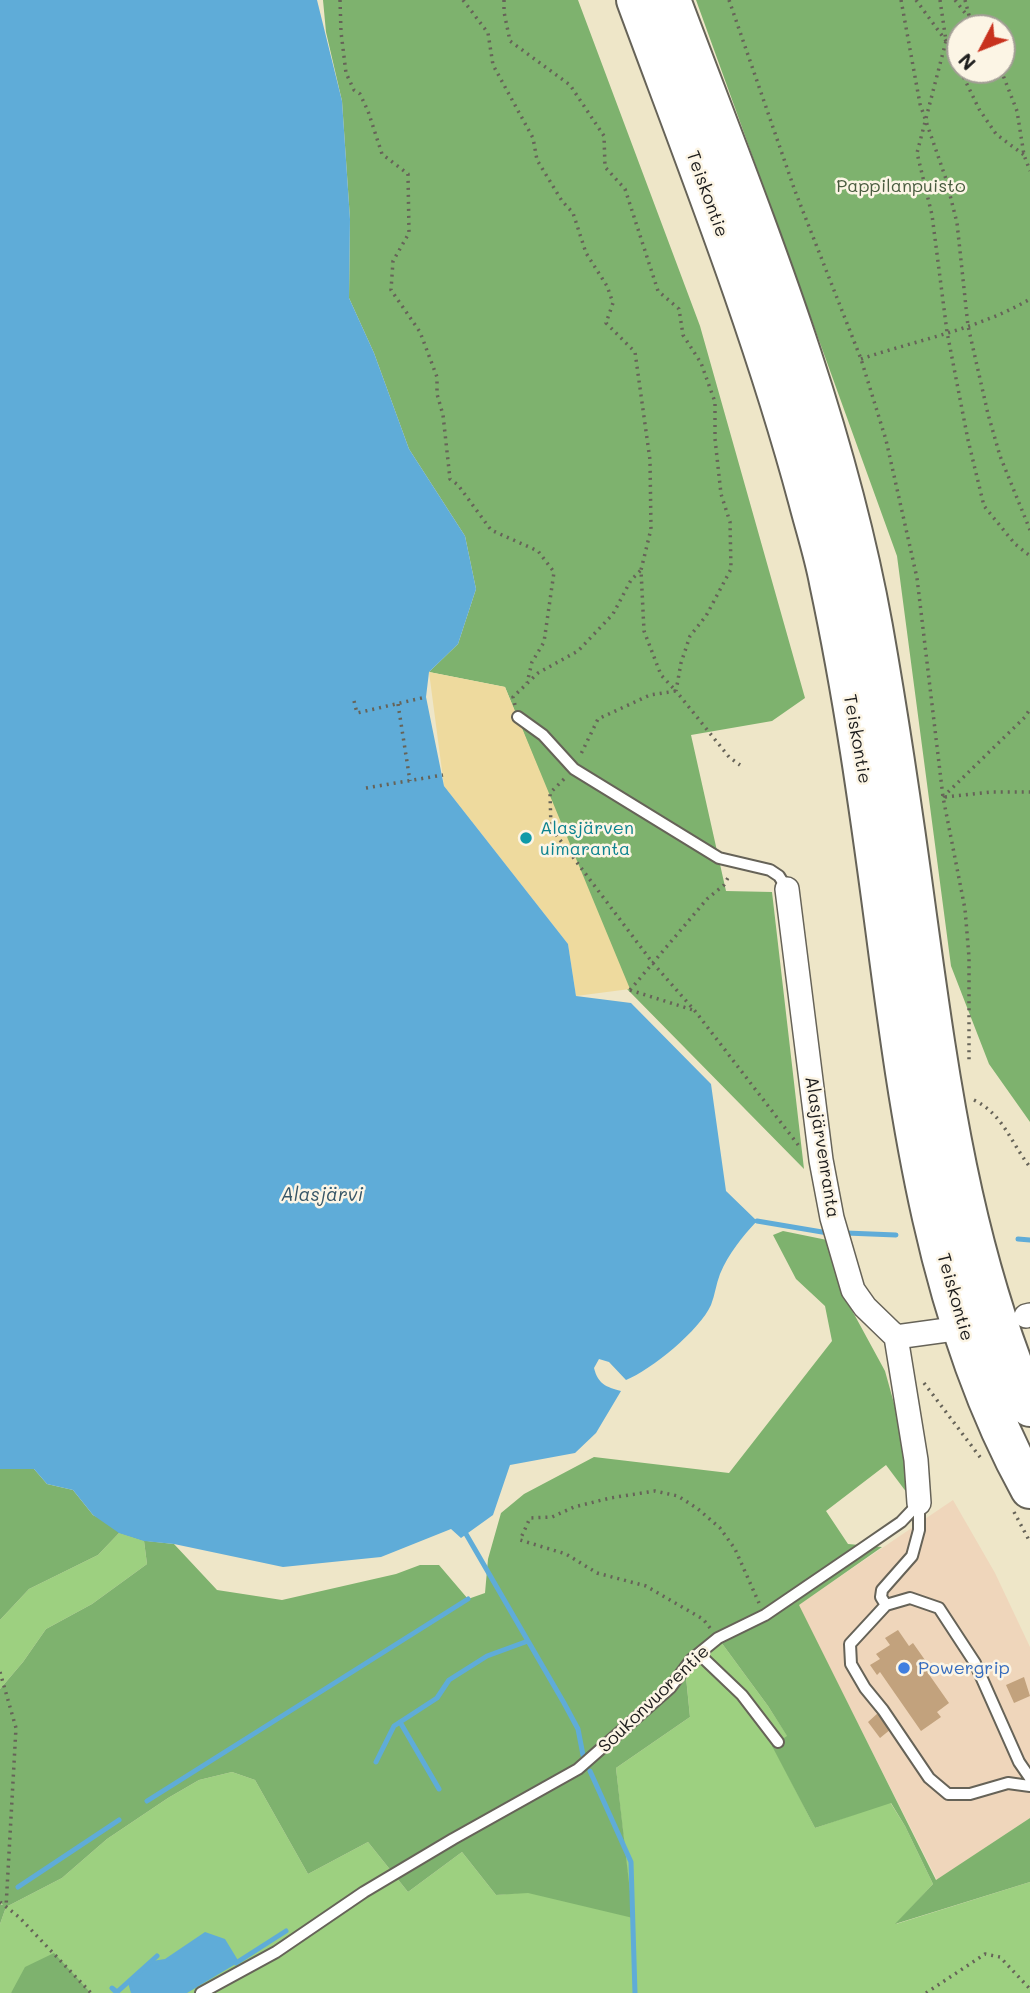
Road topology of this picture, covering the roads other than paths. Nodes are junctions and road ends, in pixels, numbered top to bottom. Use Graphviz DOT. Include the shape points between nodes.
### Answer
graph roads {
  1 [pos="636,0"];
  2 [pos="671,0"];
  3 [pos="518,717"];
  4 [pos="787,889"];
  5 [pos="947,1330"];
  6 [pos="896,1336"];
  7 [pos="1030,1407"];
  8 [pos="1029,1497"];
  9 [pos="919,1503"];
  10 [pos="886,1605"];
  11 [pos="699,1654"];
  12 [pos="778,1742"];
  13 [pos="1030,1778"];
  14 [pos="1030,1786"];
  15 [pos="201,1993"];
  1 -- 8 [label="highway, Teiskontie" via="784,411 829,581 869,808 920,1161 947,1277 972,1355"];
  2 -- 7 [label="highway, Teiskontie" via="785,307 853,527 901,795 940,1083 958,1173 992,1306"];
  3 -- 4 [label="lane" via="543,735 574,769 719,858 770,870"];
  4 -- 6 [label="street, Alasjärvenranta" via="832,1218 853,1290"];
  5 -- 6 [label="street"];
  6 -- 9 [label="street"];
  9 -- 10 [label="lane" via="917,1545 905,1566 881,1590"];
  9 -- 11 [label="lane, Soukonvuorentie" via="901,1522"];
  10 -- 13 [label="lane" via="910,1598 939,1608 975,1663"];
  10 -- 14 [label="lane" via="850,1644 851,1664 929,1778 948,1794 970,1794 1008,1783"];
  11 -- 12 [label="lane" via="742,1695"];
  11 -- 15 [label="lane, Soukonvuorentie" via="670,1688 578,1769 443,1845"];
}
